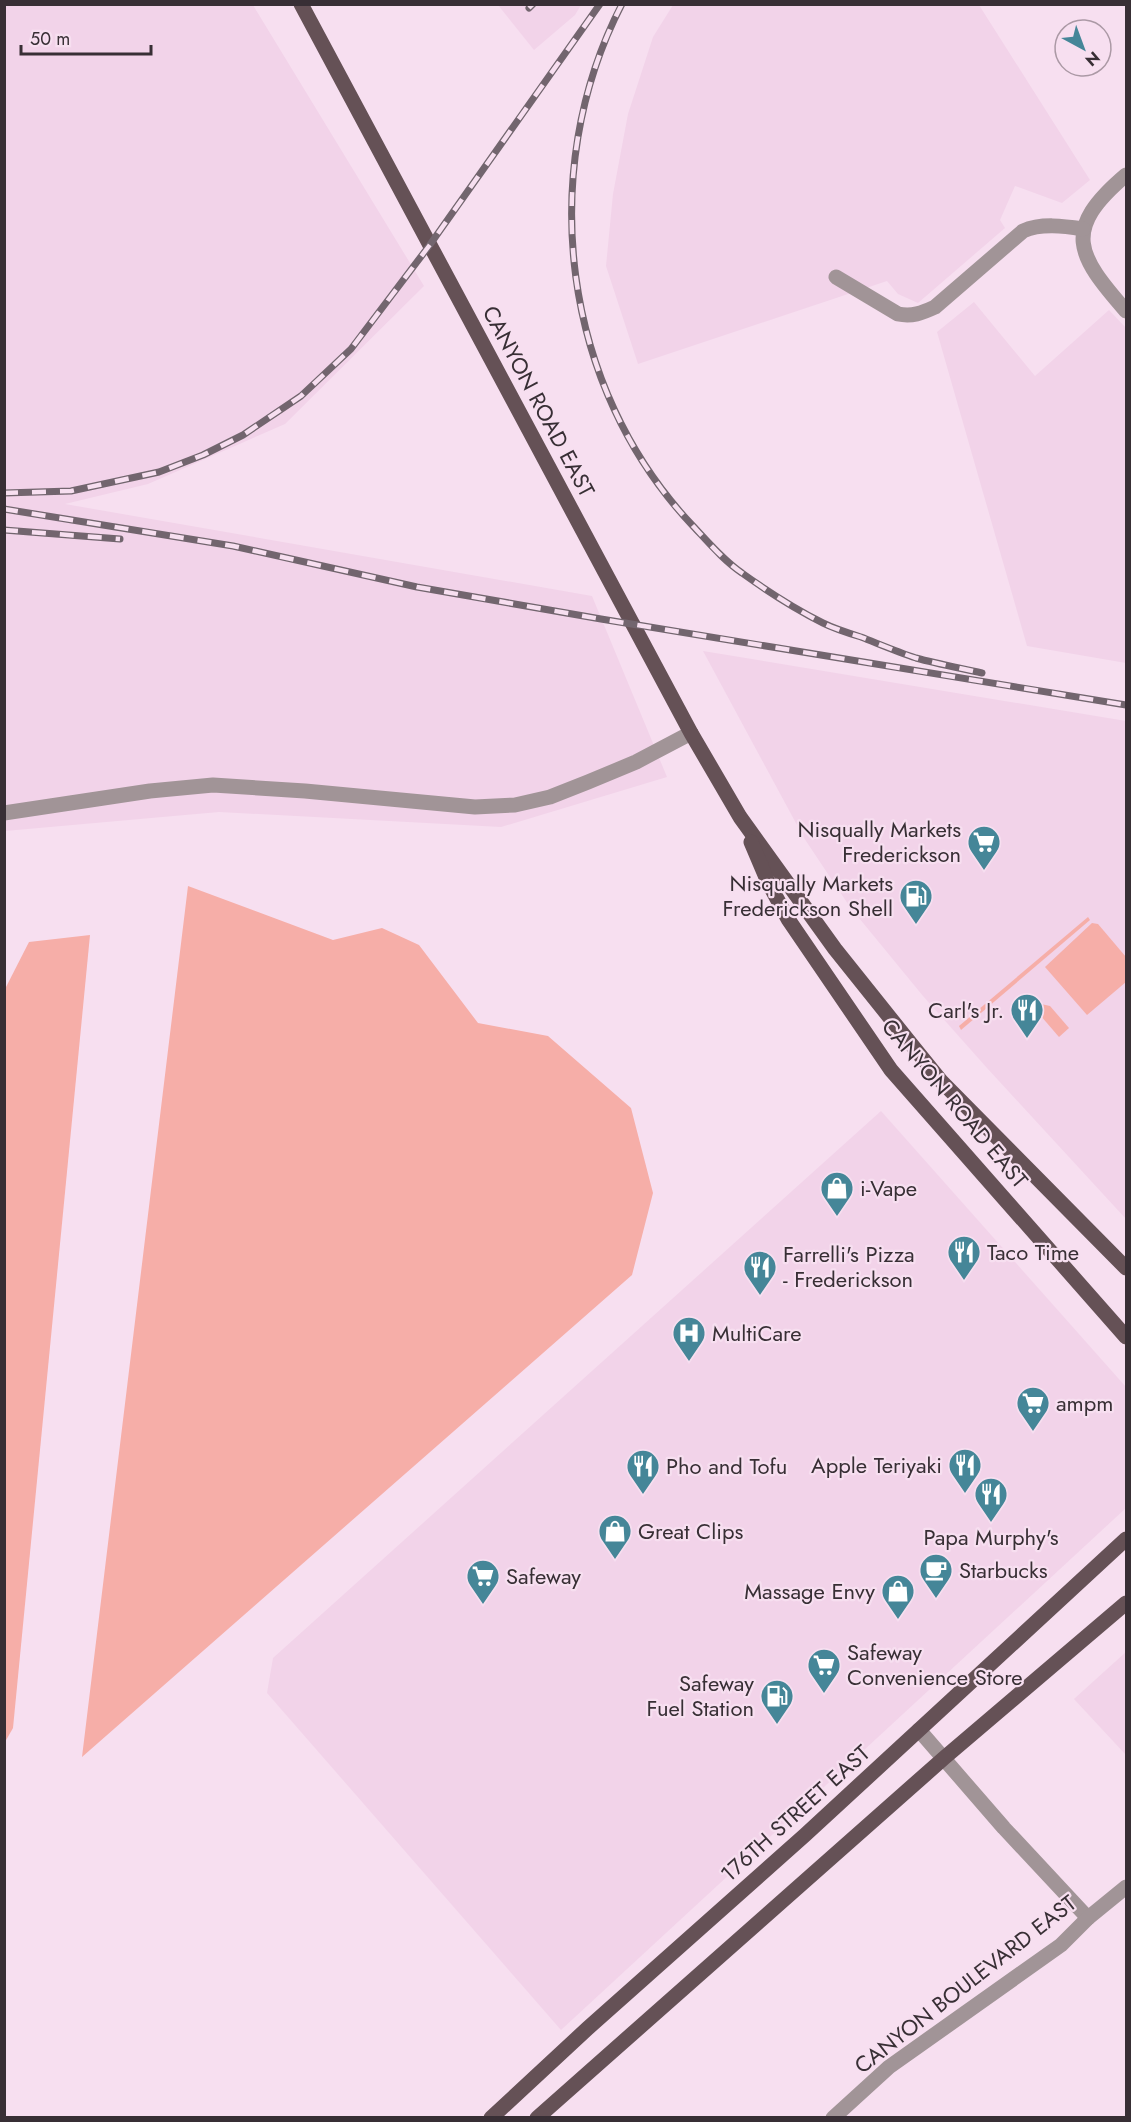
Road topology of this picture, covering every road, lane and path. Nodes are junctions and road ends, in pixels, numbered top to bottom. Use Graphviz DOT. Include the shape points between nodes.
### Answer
graph roads {
  1 [pos="301,4"];
  2 [pos="1126,175"];
  3 [pos="1083,229"];
  4 [pos="836,277"];
  5 [pos="1126,311"];
  6 [pos="691,733"];
  7 [pos="4,813"];
  8 [pos="740,817"];
  9 [pos="1126,1268"];
  10 [pos="1126,1337"];
  11 [pos="1126,1539"];
  12 [pos="1126,1603"];
  13 [pos="919,1730"];
  14 [pos="944,1758"];
  15 [pos="1126,1887"];
  16 [pos="1088,1918"];
  17 [pos="491,2118"];
  18 [pos="537,2118"];
  19 [pos="833,2118"];
  1 -- 6 [label="main road, CANYON ROAD EAST"];
  2 -- 3 [label="street" via="1102,197"];
  3 -- 4 [label="street" via="1064,225 1023,231 935,308 918,315 898,314"];
  3 -- 5 [label="street" via="1085,255 1092,269"];
  6 -- 7 [label="street" via="588,782 515,805 476,807 213,785"];
  6 -- 8 [label="main road, CANYON ROAD EAST"];
  8 -- 9 [label="main road, CANYON ROAD EAST" via="835,949 941,1081"];
  8 -- 10 [label="main road, CANYON ROAD EAST" via="788,920 891,1070"];
  11 -- 13 [label="main road, 176TH STREET EAST"];
  12 -- 14 [label="main road"];
  13 -- 14 [label="street"];
  13 -- 17 [label="main road, 176TH STREET EAST"];
  14 -- 16 [label="street"];
  14 -- 18 [label="main road"];
  15 -- 16 [label="street, CANYON BOULEVARD EAST"];
  16 -- 19 [label="street, CANYON BOULEVARD EAST" via="1061,1945 889,2067"];
}
